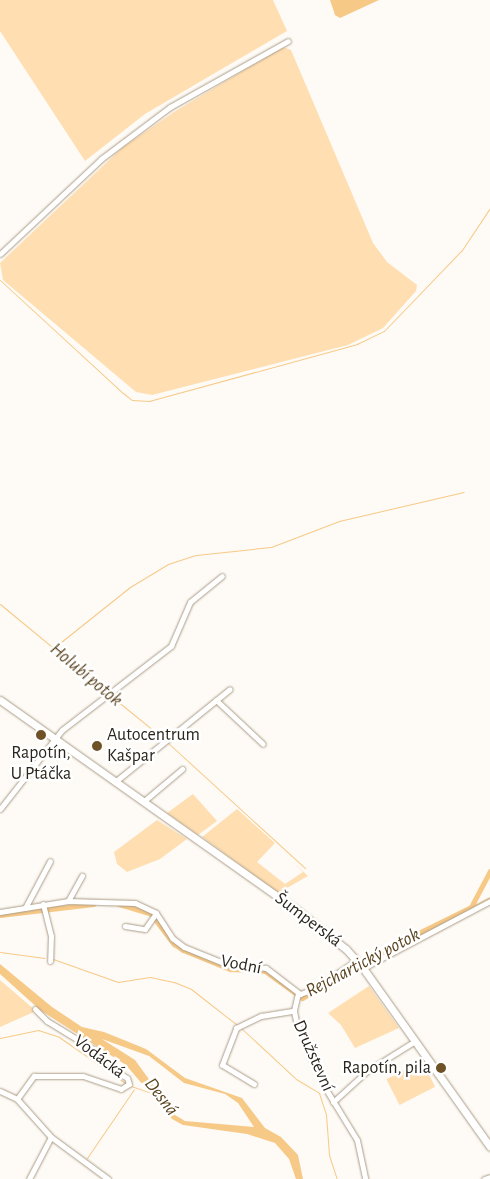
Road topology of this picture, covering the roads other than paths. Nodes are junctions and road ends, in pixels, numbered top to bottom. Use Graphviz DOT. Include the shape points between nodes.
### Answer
graph roads {
  1 [pos="288,41"];
  2 [pos="0,254"];
  3 [pos="222,576"];
  4 [pos="230,689"];
  5 [pos="0,700"];
  6 [pos="216,700"];
  7 [pos="55,738"];
  8 [pos="263,744"];
  9 [pos="182,770"];
  10 [pos="116,781"];
  11 [pos="144,801"];
  12 [pos="0,809"];
  13 [pos="50,861"];
  14 [pos="82,876"];
  15 [pos="68,901"];
  16 [pos="490,901"];
  17 [pos="44,907"];
  18 [pos="25,908"];
  19 [pos="0,912"];
  20 [pos="154,916"];
  21 [pos="125,926"];
  22 [pos="50,960"];
  23 [pos="360,964"];
  24 [pos="297,996"];
  25 [pos="35,1009"];
  26 [pos="294,1011"];
  27 [pos="415,1041"];
  28 [pos="254,1084"];
  29 [pos="0,1091"];
  30 [pos="17,1098"];
  31 [pos="333,1102"];
  32 [pos="51,1137"];
  33 [pos="490,1147"];
  34 [pos="490,1177"];
  35 [pos="29,1179"];
  36 [pos="108,1179"];
  37 [pos="365,1179"];
  38 [pos="484,1179"];
  1 -- 2 [label="street" via="170,107 101,159"];
  3 -- 7 [label="street" via="190,602 171,646"];
  4 -- 6 [label="street"];
  5 -- 7 [label="main road, Šumperská"];
  6 -- 8 [label="street"];
  6 -- 10 [label="street"];
  7 -- 10 [label="main road, Šumperská"];
  7 -- 12 [label="street"];
  9 -- 11 [label="street"];
  10 -- 11 [label="main road, Šumperská"];
  11 -- 23 [label="main road, Šumperská" via="298,911"];
  13 -- 18 [label="street"];
  14 -- 15 [label="street"];
  15 -- 17 [label="street"];
  15 -- 20 [label="street" via="125,901"];
  16 -- 23 [label="street"];
  17 -- 18 [label="street"];
  17 -- 22 [label="street" via="51,936"];
  18 -- 19 [label="street"];
  20 -- 21 [label="street" via="145,929"];
  20 -- 24 [label="street, Vodní" via="184,947 234,966 266,968"];
  23 -- 24 [label="street"];
  23 -- 27 [label="main road, Šumperská"];
  24 -- 26 [label="street, Družstevní"];
  25 -- 30 [label="street, Vodácká" via="47,1021 92,1049 112,1069 127,1078 129,1085 116,1088 83,1076 37,1075 31,1078"];
  26 -- 28 [label="street, Družstevní" via="261,1016 238,1026 222,1066"];
  26 -- 31 [label="street, Družstevní"];
  27 -- 31 [label="street, Družstevní" via="367,1070"];
  27 -- 33 [label="main road, Šumperská"];
  29 -- 30 [label="street"];
  30 -- 32 [label="street"];
  31 -- 37 [label="street, Družstevní" via="357,1140"];
  32 -- 35 [label="street"];
  32 -- 36 [label="street"];
  34 -- 38 [label="street"];
}
